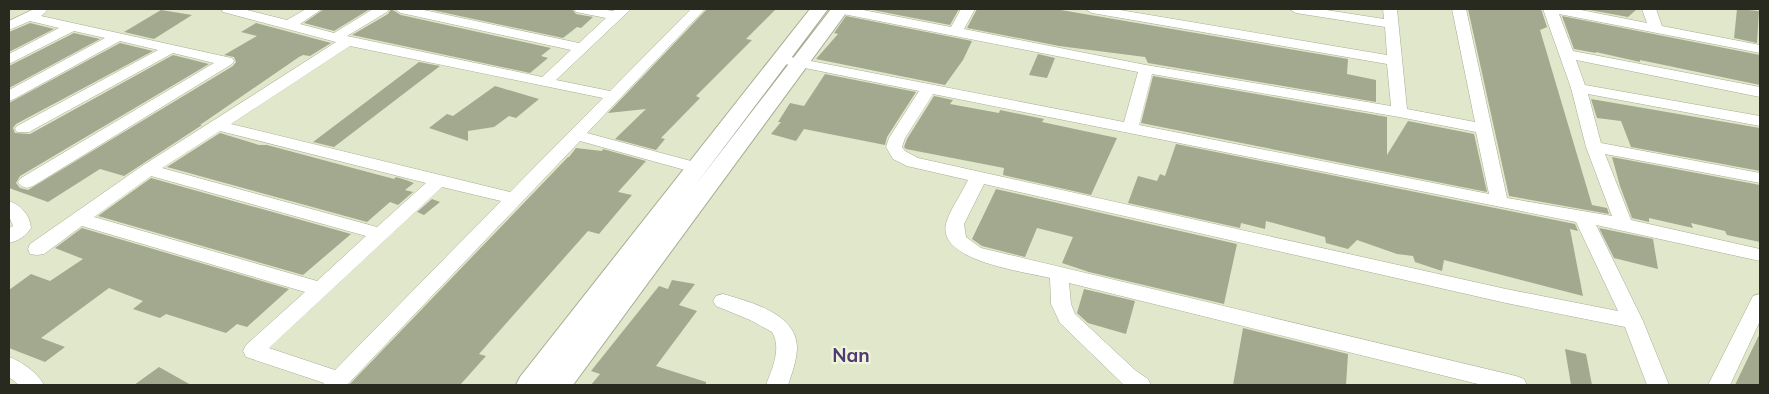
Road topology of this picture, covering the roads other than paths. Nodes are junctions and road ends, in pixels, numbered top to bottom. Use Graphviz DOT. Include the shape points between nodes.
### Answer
graph roads {
  1 [pos="45,9"];
  2 [pos="228,9"];
  3 [pos="315,9"];
  4 [pos="382,9"];
  5 [pos="401,9"];
  6 [pos="581,9"];
  7 [pos="698,9"];
  8 [pos="819,9"];
  9 [pos="839,9"];
  10 [pos="968,9"];
  11 [pos="1092,9"];
  12 [pos="1296,9"];
  13 [pos="1390,9"];
  14 [pos="1459,9"];
  15 [pos="1550,9"];
  16 [pos="1556,9"];
  17 [pos="1649,9"];
  18 [pos="249,11"];
  19 [pos="620,12"];
  20 [pos="29,17"];
  21 [pos="1392,24"];
  22 [pos="289,25"];
  23 [pos="9,26"];
  24 [pos="71,27"];
  25 [pos="1657,30"];
  26 [pos="956,31"];
  27 [pos="116,38"];
  28 [pos="342,40"];
  29 [pos="582,48"];
  30 [pos="170,49"];
  31 [pos="1760,49"];
  32 [pos="1566,54"];
  33 [pos="9,60"];
  34 [pos="790,61"];
  35 [pos="1394,61"];
  36 [pos="1146,69"];
  37 [pos="545,82"];
  38 [pos="929,88"];
  39 [pos="1579,88"];
  40 [pos="1760,92"];
  41 [pos="9,96"];
  42 [pos="614,96"];
  43 [pos="1399,112"];
  44 [pos="1760,121"];
  45 [pos="216,125"];
  46 [pos="1130,128"];
  47 [pos="23,129"];
  48 [pos="1484,129"];
  49 [pos="576,135"];
  50 [pos="1594,147"];
  51 [pos="696,168"];
  52 [pos="148,170"];
  53 [pos="978,178"];
  54 [pos="1760,178"];
  55 [pos="439,180"];
  56 [pos="27,182"];
  57 [pos="514,199"];
  58 [pos="1499,202"];
  59 [pos="9,207"];
  60 [pos="1583,217"];
  61 [pos="78,219"];
  62 [pos="1624,224"];
  63 [pos="380,234"];
  64 [pos="9,237"];
  65 [pos="36,249"];
  66 [pos="1760,255"];
  67 [pos="1059,273"];
  68 [pos="320,289"];
  69 [pos="723,301"];
  70 [pos="1760,301"];
  71 [pos="1632,321"];
  72 [pos="9,364"];
  73 [pos="337,383"];
  74 [pos="32,385"];
  75 [pos="530,385"];
  76 [pos="558,385"];
  77 [pos="777,385"];
  78 [pos="1140,385"];
  79 [pos="1516,385"];
  80 [pos="1658,385"];
  81 [pos="1719,385"];
  1 -- 20 [label="street"];
  2 -- 18 [label="street"];
  3 -- 22 [label="street"];
  4 -- 28 [label="street"];
  5 -- 29 [label="street"];
  6 -- 19 [label="street"];
  7 -- 42 [label="street"];
  8 -- 34 [label="street"];
  9 -- 26 [label="street"];
  9 -- 34 [label="street"];
  10 -- 26 [label="street"];
  11 -- 35 [label="street"];
  12 -- 21 [label="street"];
  13 -- 21 [label="street"];
  14 -- 48 [label="street"];
  15 -- 32 [label="street"];
  16 -- 25 [label="street"];
  17 -- 25 [label="street"];
  18 -- 22 [label="street"];
  19 -- 29 [label="street"];
  20 -- 23 [label="street"];
  20 -- 24 [label="street"];
  21 -- 35 [label="street"];
  22 -- 28 [label="street"];
  24 -- 27 [label="street"];
  24 -- 33 [label="street"];
  25 -- 31 [label="street"];
  26 -- 36 [label="street"];
  27 -- 30 [label="street"];
  27 -- 41 [label="street"];
  28 -- 37 [label="street"];
  28 -- 45 [label="street"];
  29 -- 37 [label="street"];
  30 -- 47 [label="street"];
  30 -- 56 [label="street" via="227,61"];
  32 -- 39 [label="street"];
  32 -- 40 [label="street"];
  34 -- 38 [label="street"];
  34 -- 51 [label="street"];
  34 -- 76 [label="street"];
  35 -- 43 [label="street"];
  36 -- 43 [label="street"];
  36 -- 46 [label="street"];
  37 -- 42 [label="street"];
  38 -- 46 [label="street"];
  38 -- 53 [label="street" via="894,147 899,155 913,162"];
  39 -- 44 [label="street"];
  39 -- 50 [label="street"];
  42 -- 49 [label="street"];
  43 -- 48 [label="street"];
  45 -- 52 [label="street"];
  45 -- 55 [label="street"];
  46 -- 58 [label="street"];
  48 -- 58 [label="street"];
  49 -- 51 [label="street"];
  49 -- 57 [label="street"];
  50 -- 54 [label="street"];
  50 -- 62 [label="street"];
  51 -- 75 [label="street"];
  52 -- 61 [label="street"];
  52 -- 63 [label="street"];
  53 -- 67 [label="street" via="955,224 956,240 976,253"];
  53 -- 71 [label="street"];
  55 -- 57 [label="street"];
  55 -- 63 [label="street"];
  57 -- 73 [label="street"];
  58 -- 60 [label="street"];
  59 -- 64 [label="street" via="22,221 22,228"];
  60 -- 62 [label="street"];
  60 -- 71 [label="street"];
  61 -- 65 [label="street"];
  61 -- 68 [label="street"];
  62 -- 66 [label="street"];
  63 -- 68 [label="street"];
  67 -- 78 [label="street" via="1060,304 1067,318"];
  67 -- 79 [label="street"];
  68 -- 73 [label="street" via="253,350"];
  69 -- 77 [label="street" via="772,321 782,329 787,338 787,352"];
  70 -- 81 [label="street"];
  71 -- 80 [label="street"];
  72 -- 74 [label="street"];
}
